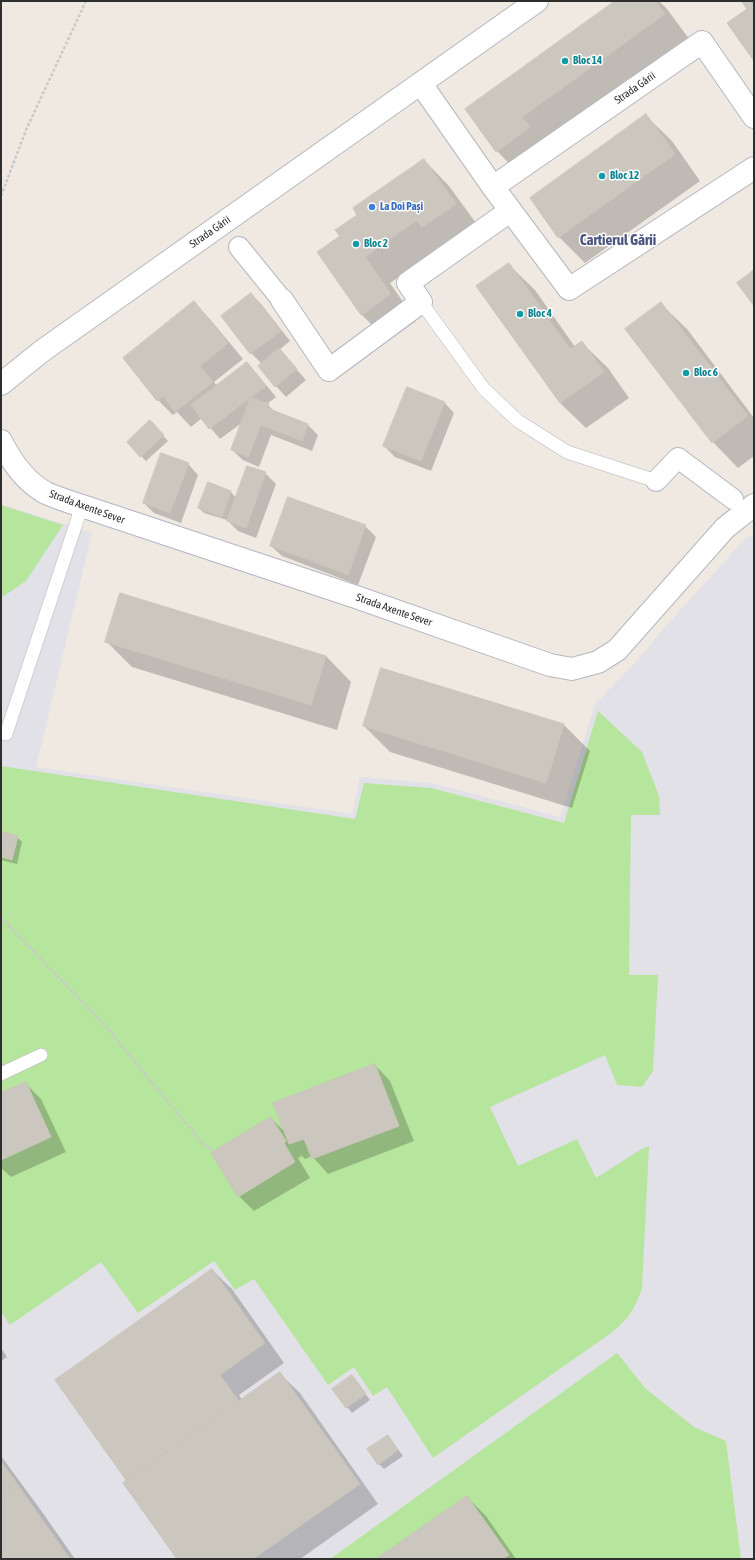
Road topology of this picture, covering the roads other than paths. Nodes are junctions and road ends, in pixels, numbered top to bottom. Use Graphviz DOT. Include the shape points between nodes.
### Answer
graph roads {
  1 [pos="537,1"];
  2 [pos="421,84"];
  3 [pos="754,117"];
  4 [pos="754,168"];
  5 [pos="493,187"];
  6 [pos="510,211"];
  7 [pos="239,247"];
  8 [pos="282,300"];
  9 [pos="421,302"];
  10 [pos="1,384"];
  11 [pos="1,443"];
  12 [pos="656,481"];
  13 [pos="733,500"];
  14 [pos="754,505"];
  15 [pos="82,506"];
  16 [pos="1,733"];
  17 [pos="41,1055"];
  18 [pos="1,1074"];
  1 -- 2 [label="main road, Strada Gării"];
  2 -- 5 [label="main road"];
  2 -- 10 [label="main road, Strada Gării" via="42,351"];
  3 -- 5 [label="main road, Strada Gării" via="702,42"];
  4 -- 6 [label="main road" via="569,289"];
  5 -- 6 [label="main road"];
  6 -- 9 [label="main road" via="408,283"];
  7 -- 8 [label="street"];
  8 -- 9 [label="main road" via="329,370"];
  9 -- 12 [label="lane" via="484,389 518,421 567,452"];
  11 -- 15 [label="main road, Strada Axente Sever" via="26,478 46,492"];
  12 -- 13 [label="street" via="678,458"];
  14 -- 15 [label="main road, Strada Axente Sever" via="725,528 617,650 598,662 572,669 550,665"];
  15 -- 16 [label="lane" via="6,734"];
  17 -- 18 [label="lane"];
}
